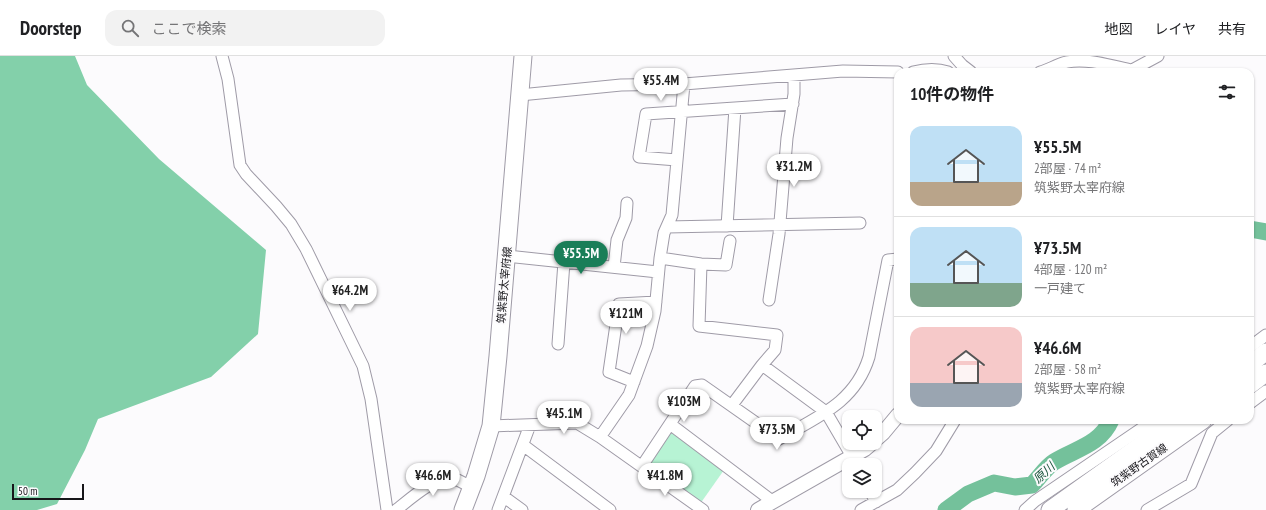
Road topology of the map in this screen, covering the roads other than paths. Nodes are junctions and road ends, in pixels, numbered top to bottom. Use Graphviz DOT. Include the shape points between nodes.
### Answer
graph roads {
  1 [pos="222,56"];
  2 [pos="523,56"];
  3 [pos="954,56"];
  4 [pos="1158,56"];
  5 [pos="965,68"];
  6 [pos="1050,68"];
  7 [pos="1120,68"];
  8 [pos="1137,68"];
  9 [pos="894,72"];
  10 [pos="794,75"];
  11 [pos="684,84"];
  12 [pos="520,95"];
  13 [pos="792,104"];
  14 [pos="735,108"];
  15 [pos="681,112"];
  16 [pos="677,160"];
  17 [pos="627,203"];
  18 [pos="860,223"];
  19 [pos="780,225"];
  20 [pos="727,226"];
  21 [pos="667,227"];
  22 [pos="730,241"];
  23 [pos="507,256"];
  24 [pos="660,258"];
  25 [pos="894,259"];
  26 [pos="564,262"];
  27 [pos="701,264"];
  28 [pos="614,267"];
  29 [pos="658,272"];
  30 [pos="769,300"];
  31 [pos="656,302"];
  32 [pos="1266,335"];
  33 [pos="558,344"];
  34 [pos="1254,344"];
  35 [pos="1266,352"];
  36 [pos="1254,361"];
  37 [pos="762,365"];
  38 [pos="1266,373"];
  39 [pos="634,382"];
  40 [pos="1254,382"];
  41 [pos="1266,391"];
  42 [pos="1254,400"];
  43 [pos="732,405"];
  44 [pos="826,412"];
  45 [pos="894,421"];
  46 [pos="670,424"];
  47 [pos="953,424"];
  48 [pos="1148,424"];
  49 [pos="1170,424"];
  50 [pos="1197,424"];
  51 [pos="1223,424"];
  52 [pos="491,426"];
  53 [pos="530,426"];
  54 [pos="882,434"];
  55 [pos="600,437"];
  56 [pos="523,445"];
  57 [pos="864,450"];
  58 [pos="853,458"];
  59 [pos="856,458"];
  60 [pos="642,466"];
  61 [pos="842,466"];
  62 [pos="472,487"];
  63 [pos="504,497"];
  64 [pos="874,498"];
  65 [pos="772,502"];
  66 [pos="876,502"];
  67 [pos="387,510"];
  68 [pos="396,510"];
  69 [pos="463,510"];
  70 [pos="498,510"];
  71 [pos="522,510"];
  72 [pos="610,510"];
  73 [pos="703,510"];
  74 [pos="758,510"];
  75 [pos="861,510"];
  76 [pos="1025,510"];
  77 [pos="1050,510"];
  78 [pos="1076,510"];
  79 [pos="1147,510"];
  1 -- 67 [label="street" via="228,79 240,165 286,218 306,249 364,369 371,399"];
  2 -- 12 [label="main road, 筑紫野太宰府線"];
  3 -- 5 [label="street"];
  4 -- 8 [label="street"];
  6 -- 7 [label="street" via="1066,62 1079,61"];
  9 -- 10 [label="street" via="843,71"];
  10 -- 11 [label="street"];
  10 -- 13 [label="street"];
  11 -- 12 [label="street" via="622,85"];
  11 -- 15 [label="street"];
  12 -- 23 [label="main road, 筑紫野太宰府線"];
  13 -- 14 [label="street"];
  13 -- 19 [label="street"];
  14 -- 15 [label="street"];
  14 -- 20 [label="street"];
  15 -- 16 [label="street"];
  15 -- 16 [label="street" via="646,114 639,157"];
  16 -- 21 [label="street" via="672,215"];
  17 -- 28 [label="street" via="626,218 617,240"];
  18 -- 19 [label="street"];
  19 -- 20 [label="street"];
  19 -- 30 [label="street"];
  20 -- 21 [label="street"];
  21 -- 24 [label="street"];
  22 -- 27 [label="street" via="726,265"];
  23 -- 26 [label="street"];
  23 -- 52 [label="main road, 筑紫野太宰府線"];
  24 -- 27 [label="street"];
  24 -- 29 [label="street"];
  25 -- 44 [label="street" via="888,260 865,371 852,390"];
  26 -- 28 [label="street"];
  26 -- 33 [label="street"];
  27 -- 37 [label="street" via="699,326 777,335 775,350"];
  28 -- 29 [label="street"];
  29 -- 31 [label="street"];
  31 -- 39 [label="street" via="646,346"];
  31 -- 39 [label="street" via="619,304 609,372"];
  32 -- 34 [label="street"];
  35 -- 36 [label="main road"];
  37 -- 43 [label="street"];
  37 -- 44 [label="street"];
  38 -- 40 [label="main road"];
  39 -- 55 [label="street" via="629,395"];
  41 -- 42 [label="street"];
  43 -- 44 [label="street" via="779,439"];
  43 -- 46 [label="street" via="702,385 695,386"];
  44 -- 58 [label="street"];
  45 -- 54 [label="street"];
  46 -- 60 [label="street"];
  46 -- 65 [label="street"];
  47 -- 66 [label="street" via="936,451 915,473 897,490"];
  48 -- 76 [label="street"];
  49 -- 77 [label="main road, 筑紫野古賀線"];
  50 -- 78 [label="main road, 筑紫野古賀線"];
  51 -- 79 [label="street" via="1212,433 1191,484"];
  52 -- 53 [label="street"];
  52 -- 62 [label="main road, 筑紫野太宰府線"];
  53 -- 55 [label="street" via="578,423"];
  53 -- 56 [label="street"];
  55 -- 60 [label="street"];
  56 -- 63 [label="street"];
  56 -- 72 [label="street"];
  57 -- 59 [label="street"];
  60 -- 73 [label="street"];
  61 -- 65 [label="street"];
  62 -- 68 [label="street" via="453,478 444,479 431,484"];
  62 -- 69 [label="main road, 筑紫野太宰府線"];
  63 -- 70 [label="street"];
  63 -- 71 [label="street"];
  64 -- 66 [label="street"];
  65 -- 74 [label="street"];
  66 -- 75 [label="street"];
}
